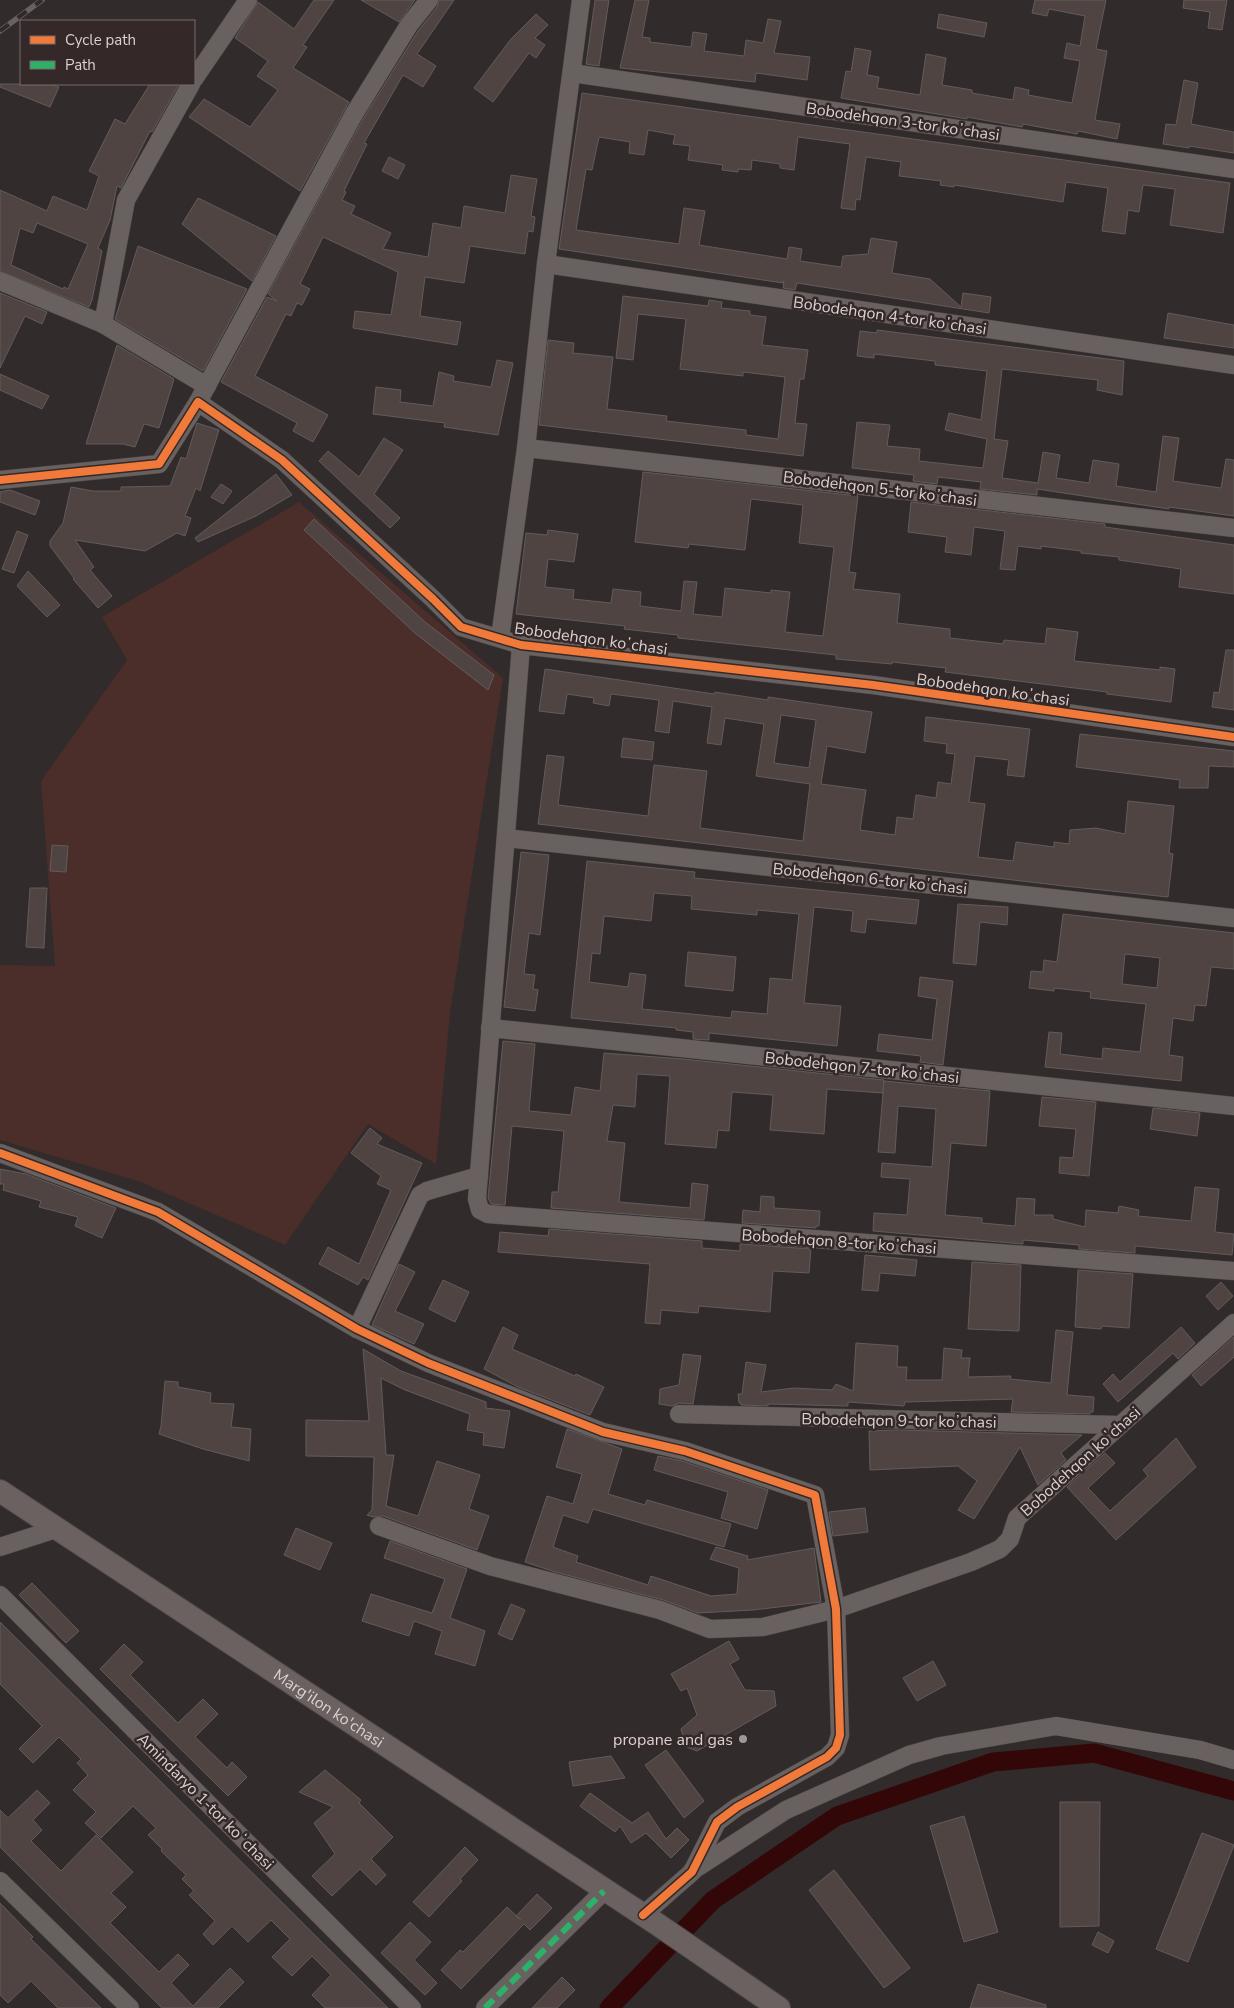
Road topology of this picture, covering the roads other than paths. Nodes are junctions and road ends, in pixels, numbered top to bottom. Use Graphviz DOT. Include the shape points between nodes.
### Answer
graph roads {
  1 [pos="248,0"];
  2 [pos="429,0"];
  3 [pos="581,0"];
  4 [pos="572,73"];
  5 [pos="195,78"];
  6 [pos="190,85"];
  7 [pos="1234,169"];
  8 [pos="546,264"];
  9 [pos="0,281"];
  10 [pos="103,324"];
  11 [pos="1234,365"];
  12 [pos="206,386"];
  13 [pos="198,402"];
  14 [pos="526,448"];
  15 [pos="0,480"];
  16 [pos="1234,528"];
  17 [pos="500,638"];
  18 [pos="521,645"];
  19 [pos="1234,737"];
  20 [pos="506,838"];
  21 [pos="1234,918"];
  22 [pos="490,1028"];
  23 [pos="1234,1106"];
  24 [pos="0,1153"];
  25 [pos="479,1176"];
  26 [pos="1234,1271"];
  27 [pos="1234,1323"];
  28 [pos="357,1329"];
  29 [pos="679,1414"];
  30 [pos="1119,1425"];
  31 [pos="0,1491"];
  32 [pos="379,1526"];
  33 [pos="56,1529"];
  34 [pos="0,1547"];
  35 [pos="0,1595"];
  36 [pos="836,1609"];
  37 [pos="1234,1760"];
  38 [pos="692,1872"];
  39 [pos="0,1881"];
  40 [pos="604,1891"];
  41 [pos="650,1920"];
  42 [pos="130,2008"];
  43 [pos="412,2008"];
  44 [pos="485,2008"];
  45 [pos="780,2008"];
  1 -- 5 [label="street"];
  2 -- 12 [label="street" via="354,114"];
  3 -- 4 [label="street"];
  4 -- 7 [label="street, Bobodehqon 3-tor koʼchasi"];
  4 -- 8 [label="street"];
  6 -- 10 [label="street" via="126,200"];
  8 -- 11 [label="street, Bobodehqon 4-tor koʼchasi"];
  8 -- 14 [label="street"];
  9 -- 10 [label="street"];
  10 -- 12 [label="street"];
  12 -- 13 [label="street"];
  13 -- 15 [label="street" via="159,464"];
  13 -- 17 [label="street, Bobodehqon koʼchasi" via="282,460 461,627"];
  14 -- 16 [label="street, Bobodehqon 5-tor koʼchasi"];
  14 -- 17 [label="street"];
  17 -- 18 [label="street, Bobodehqon koʼchasi"];
  18 -- 19 [label="street, Bobodehqon koʼchasi" via="873,685"];
  18 -- 20 [label="street, Bobodehqon 8-tor koʼchasi"];
  20 -- 21 [label="street, Bobodehqon 6-tor koʼchasi"];
  20 -- 22 [label="street, Bobodehqon 8-tor koʼchasi"];
  22 -- 23 [label="street, Bobodehqon 7-tor koʼchasi"];
  22 -- 25 [label="street, Bobodehqon 8-tor koʼchasi"];
  24 -- 28 [label="street" via="158,1212"];
  25 -- 26 [label="street, Bobodehqon 8-tor koʼchasi" via="477,1199 480,1210 488,1214"];
  25 -- 28 [label="street" via="426,1191 420,1196"];
  27 -- 30 [label="street, Bobodehqon koʼchasi"];
  28 -- 36 [label="street" via="428,1363 603,1432 685,1451 816,1495"];
  29 -- 30 [label="street, Bobodehqon 9-tor koʼchasi"];
  30 -- 36 [label="street, Bobodehqon koʼchasi" via="1017,1518 1010,1539 1000,1549"];
  31 -- 33 [label="main road, Marg'ilon ko'chasi"];
  32 -- 36 [label="street, Bobodehqon koʼchasi" via="490,1566 660,1610 710,1629 763,1627"];
  33 -- 34 [label="street"];
  33 -- 40 [label="main road, Marg'ilon ko'chasi"];
  35 -- 43 [label="street, Amindaryo 1-tor koʻchasi"];
  36 -- 38 [label="street" via="840,1735 836,1748 827,1757 736,1807 717,1822"];
  37 -- 38 [label="street" via="1200,1750 1056,1726 941,1746 909,1755 786,1810"];
  38 -- 41 [label="street"];
  39 -- 42 [label="street"];
  40 -- 41 [label="main road, Marg'ilon ko'chasi"];
  40 -- 44 [label="street"];
  41 -- 45 [label="main road, Marg'ilon ko'chasi"];
}
